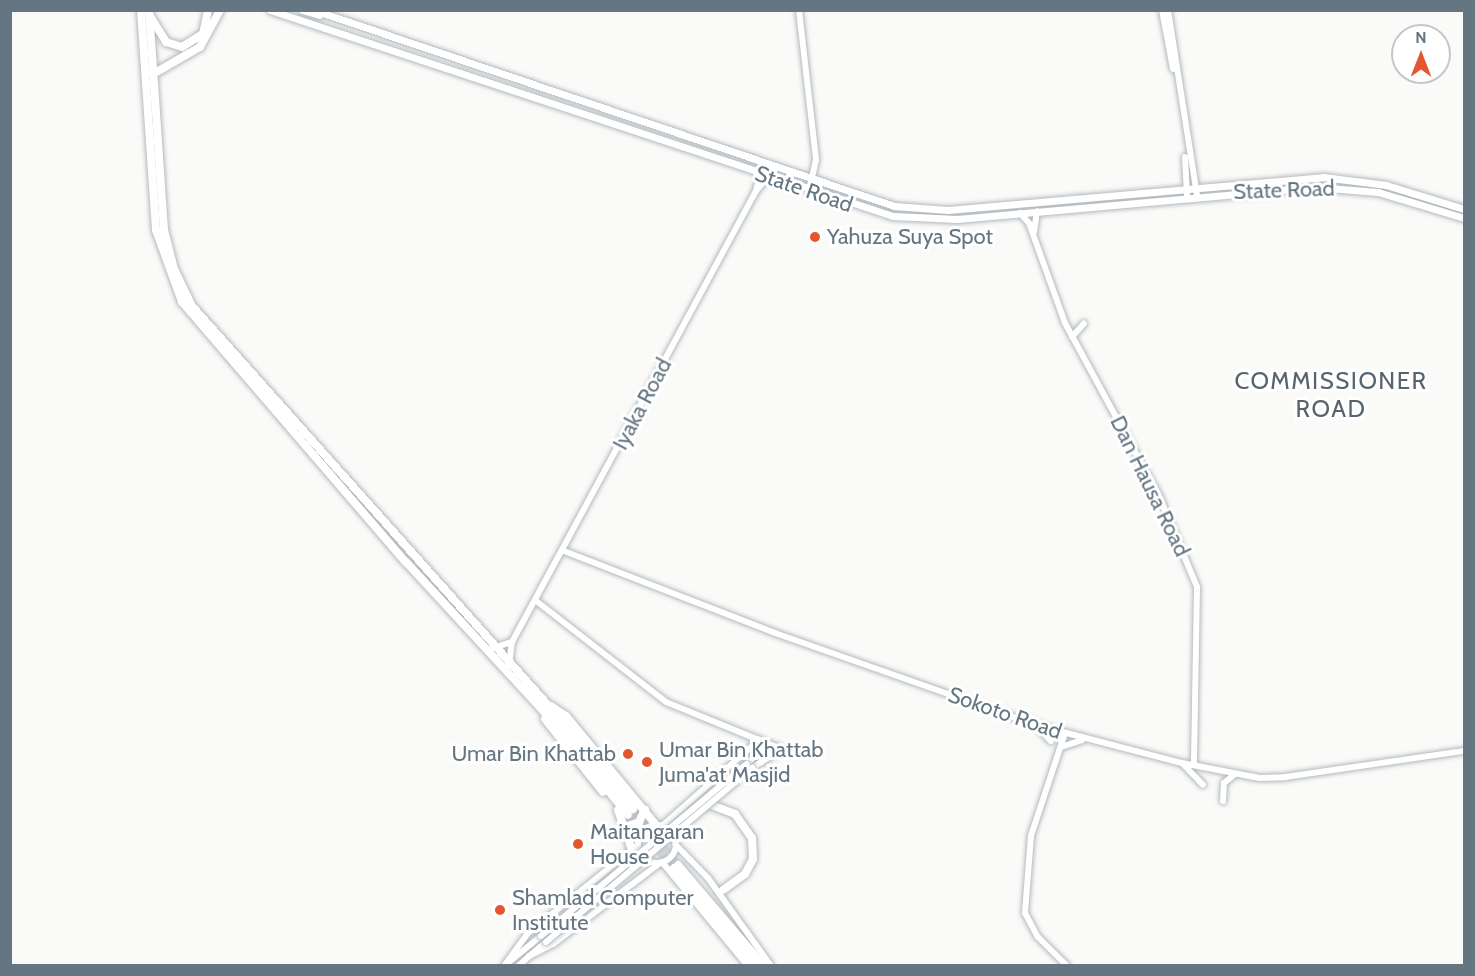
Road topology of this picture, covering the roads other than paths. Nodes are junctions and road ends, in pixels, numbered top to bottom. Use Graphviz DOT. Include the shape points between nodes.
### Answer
graph roads {
  1 [pos="208,10"];
  2 [pos="220,10"];
  3 [pos="270,10"];
  4 [pos="284,10"];
  5 [pos="302,10"];
  6 [pos="314,10"];
  7 [pos="799,10"];
  8 [pos="1162,10"];
  9 [pos="1168,10"];
  10 [pos="146,12"];
  11 [pos="327,17"];
  12 [pos="322,26"];
  13 [pos="1174,70"];
  14 [pos="153,74"];
  15 [pos="1185,145"];
  16 [pos="762,165"];
  17 [pos="774,169"];
  18 [pos="758,174"];
  19 [pos="770,178"];
  20 [pos="813,181"];
  21 [pos="1196,186"];
  22 [pos="1186,187"];
  23 [pos="809,190"];
  24 [pos="756,191"];
  25 [pos="1197,195"];
  26 [pos="1187,196"];
  27 [pos="1464,209"];
  28 [pos="1037,211"];
  29 [pos="1020,213"];
  30 [pos="1464,218"];
  31 [pos="1034,236"];
  32 [pos="1084,323"];
  33 [pos="1072,337"];
  34 [pos="564,550"];
  35 [pos="535,600"];
  36 [pos="512,642"];
  37 [pos="494,648"];
  38 [pos="509,666"];
  39 [pos="544,705"];
  40 [pos="1036,725"];
  41 [pos="1065,733"];
  42 [pos="759,740"];
  43 [pos="1084,740"];
  44 [pos="1051,741"];
  45 [pos="767,743"];
  46 [pos="1060,748"];
  47 [pos="1195,751"];
  48 [pos="1464,751"];
  49 [pos="1182,763"];
  50 [pos="1194,765"];
  51 [pos="750,766"];
  52 [pos="1204,767"];
  53 [pos="1235,774"];
  54 [pos="1203,785"];
  55 [pos="1223,801"];
  56 [pos="710,804"];
  57 [pos="645,809"];
  58 [pos="631,812"];
  59 [pos="628,826"];
  60 [pos="659,826"];
  61 [pos="675,844"];
  62 [pos="635,848"];
  63 [pos="661,862"];
  64 [pos="723,890"];
  65 [pos="711,892"];
  66 [pos="701,893"];
  67 [pos="529,956"];
  68 [pos="504,966"];
  69 [pos="518,966"];
  70 [pos="748,966"];
  71 [pos="756,966"];
  72 [pos="764,966"];
  73 [pos="771,966"];
  74 [pos="1067,966"];
  1 -- 10 [label="highway" via="203,34 182,47 162,38"];
  2 -- 14 [label="highway" via="200,47"];
  3 -- 12 [label="main road, State Road"];
  4 -- 12 [label="main road"];
  5 -- 11 [label="main road"];
  6 -- 11 [label="main road, State Road"];
  7 -- 20 [label="main road" via="815,149"];
  8 -- 13 [label="main road"];
  9 -- 13 [label="main road"];
  10 -- 14 [label="highway"];
  10 -- 39 [label="highway" via="156,230 182,302 406,562"];
  11 -- 16 [label="main road, State Road"];
  12 -- 18 [label="main road, State Road"];
  13 -- 15 [label="main road"];
  14 -- 37 [label="highway" via="164,230 174,269 192,306"];
  15 -- 21 [label="main road"];
  15 -- 22 [label="main road"];
  16 -- 17 [label="main road, State Road"];
  16 -- 18 [label="main road"];
  17 -- 19 [label="main road, Iyaka Road"];
  17 -- 20 [label="main road, State Road"];
  18 -- 19 [label="main road, State Road"];
  18 -- 24 [label="main road"];
  19 -- 23 [label="main road, State Road"];
  19 -- 24 [label="main road, Iyaka Road"];
  20 -- 22 [label="main road, State Road" via="877,203 929,210"];
  20 -- 23 [label="main road"];
  21 -- 22 [label="main road, State Road"];
  21 -- 25 [label="main road"];
  21 -- 27 [label="main road, State Road" via="1338,178 1404,189"];
  22 -- 26 [label="main road"];
  23 -- 29 [label="main road, State Road" via="909,218"];
  24 -- 34 [label="main road, Iyaka Road"];
  25 -- 26 [label="main road, State Road"];
  25 -- 30 [label="main road, State Road" via="1348,188"];
  26 -- 28 [label="main road, State Road"];
  28 -- 29 [label="main road, State Road"];
  28 -- 31 [label="main road, Dan Hausa Road"];
  29 -- 31 [label="main road, Dan Hausa Road"];
  31 -- 33 [label="main road, Dan Hausa Road" via="1041,268"];
  32 -- 33 [label="main road"];
  33 -- 47 [label="main road, Dan Hausa Road" via="1160,496 1197,587"];
  34 -- 35 [label="main road, Iyaka Road"];
  34 -- 40 [label="main road, Sokoto Road" via="776,633"];
  35 -- 36 [label="main road, Iyaka Road"];
  35 -- 42 [label="main road" via="652,693 690,716"];
  36 -- 37 [label="main road"];
  36 -- 38 [label="main road"];
  37 -- 38 [label="highway"];
  38 -- 39 [label="highway"];
  39 -- 57 [label="highway" via="566,716"];
  39 -- 58 [label="highway"];
  39 -- 59 [label="highway" via="553,732"];
  40 -- 41 [label="main road, Sokoto Road"];
  40 -- 44 [label="main road"];
  41 -- 43 [label="main road, Sokoto Road"];
  41 -- 46 [label="main road"];
  42 -- 45 [label="main road"];
  42 -- 60 [label="main road"];
  43 -- 46 [label="main road"];
  43 -- 49 [label="main road, Sokoto Road"];
  45 -- 51 [label="main road"];
  45 -- 51 [label="main road" via="781,749"];
  46 -- 74 [label="main road" via="1031,836 1025,913 1038,937"];
  47 -- 50 [label="main road, Dan Hausa Road"];
  47 -- 52 [label="main road"];
  48 -- 53 [label="main road, Sokoto Road" via="1298,776"];
  49 -- 50 [label="main road, Sokoto Road"];
  49 -- 54 [label="main road"];
  50 -- 52 [label="main road, Sokoto Road"];
  51 -- 56 [label="main road, bridge"];
  51 -- 68 [label="main road, bridge"];
  52 -- 53 [label="main road, Sokoto Road"];
  53 -- 55 [label="main road" via="1224,783"];
  56 -- 64 [label="highway" via="735,814 746,825 753,859 745,874"];
  56 -- 67 [label="main road, bridge"];
  57 -- 59 [label="highway" via="639,822"];
  57 -- 60 [label="highway"];
  59 -- 62 [label="highway"];
  60 -- 61 [label="main road"];
  60 -- 62 [label="main road" via="643,831"];
  61 -- 63 [label="main road"];
  61 -- 73 [label="main road" via="708,878"];
  62 -- 63 [label="main road" via="643,857"];
  62 -- 68 [label="main road" via="527,934"];
  63 -- 67 [label="main road" via="553,944"];
  63 -- 70 [label="main road"];
  65 -- 66 [label="highway"];
  66 -- 71 [label="highway" via="676,867"];
  66 -- 72 [label="highway"];
  67 -- 69 [label="main road"];
}
